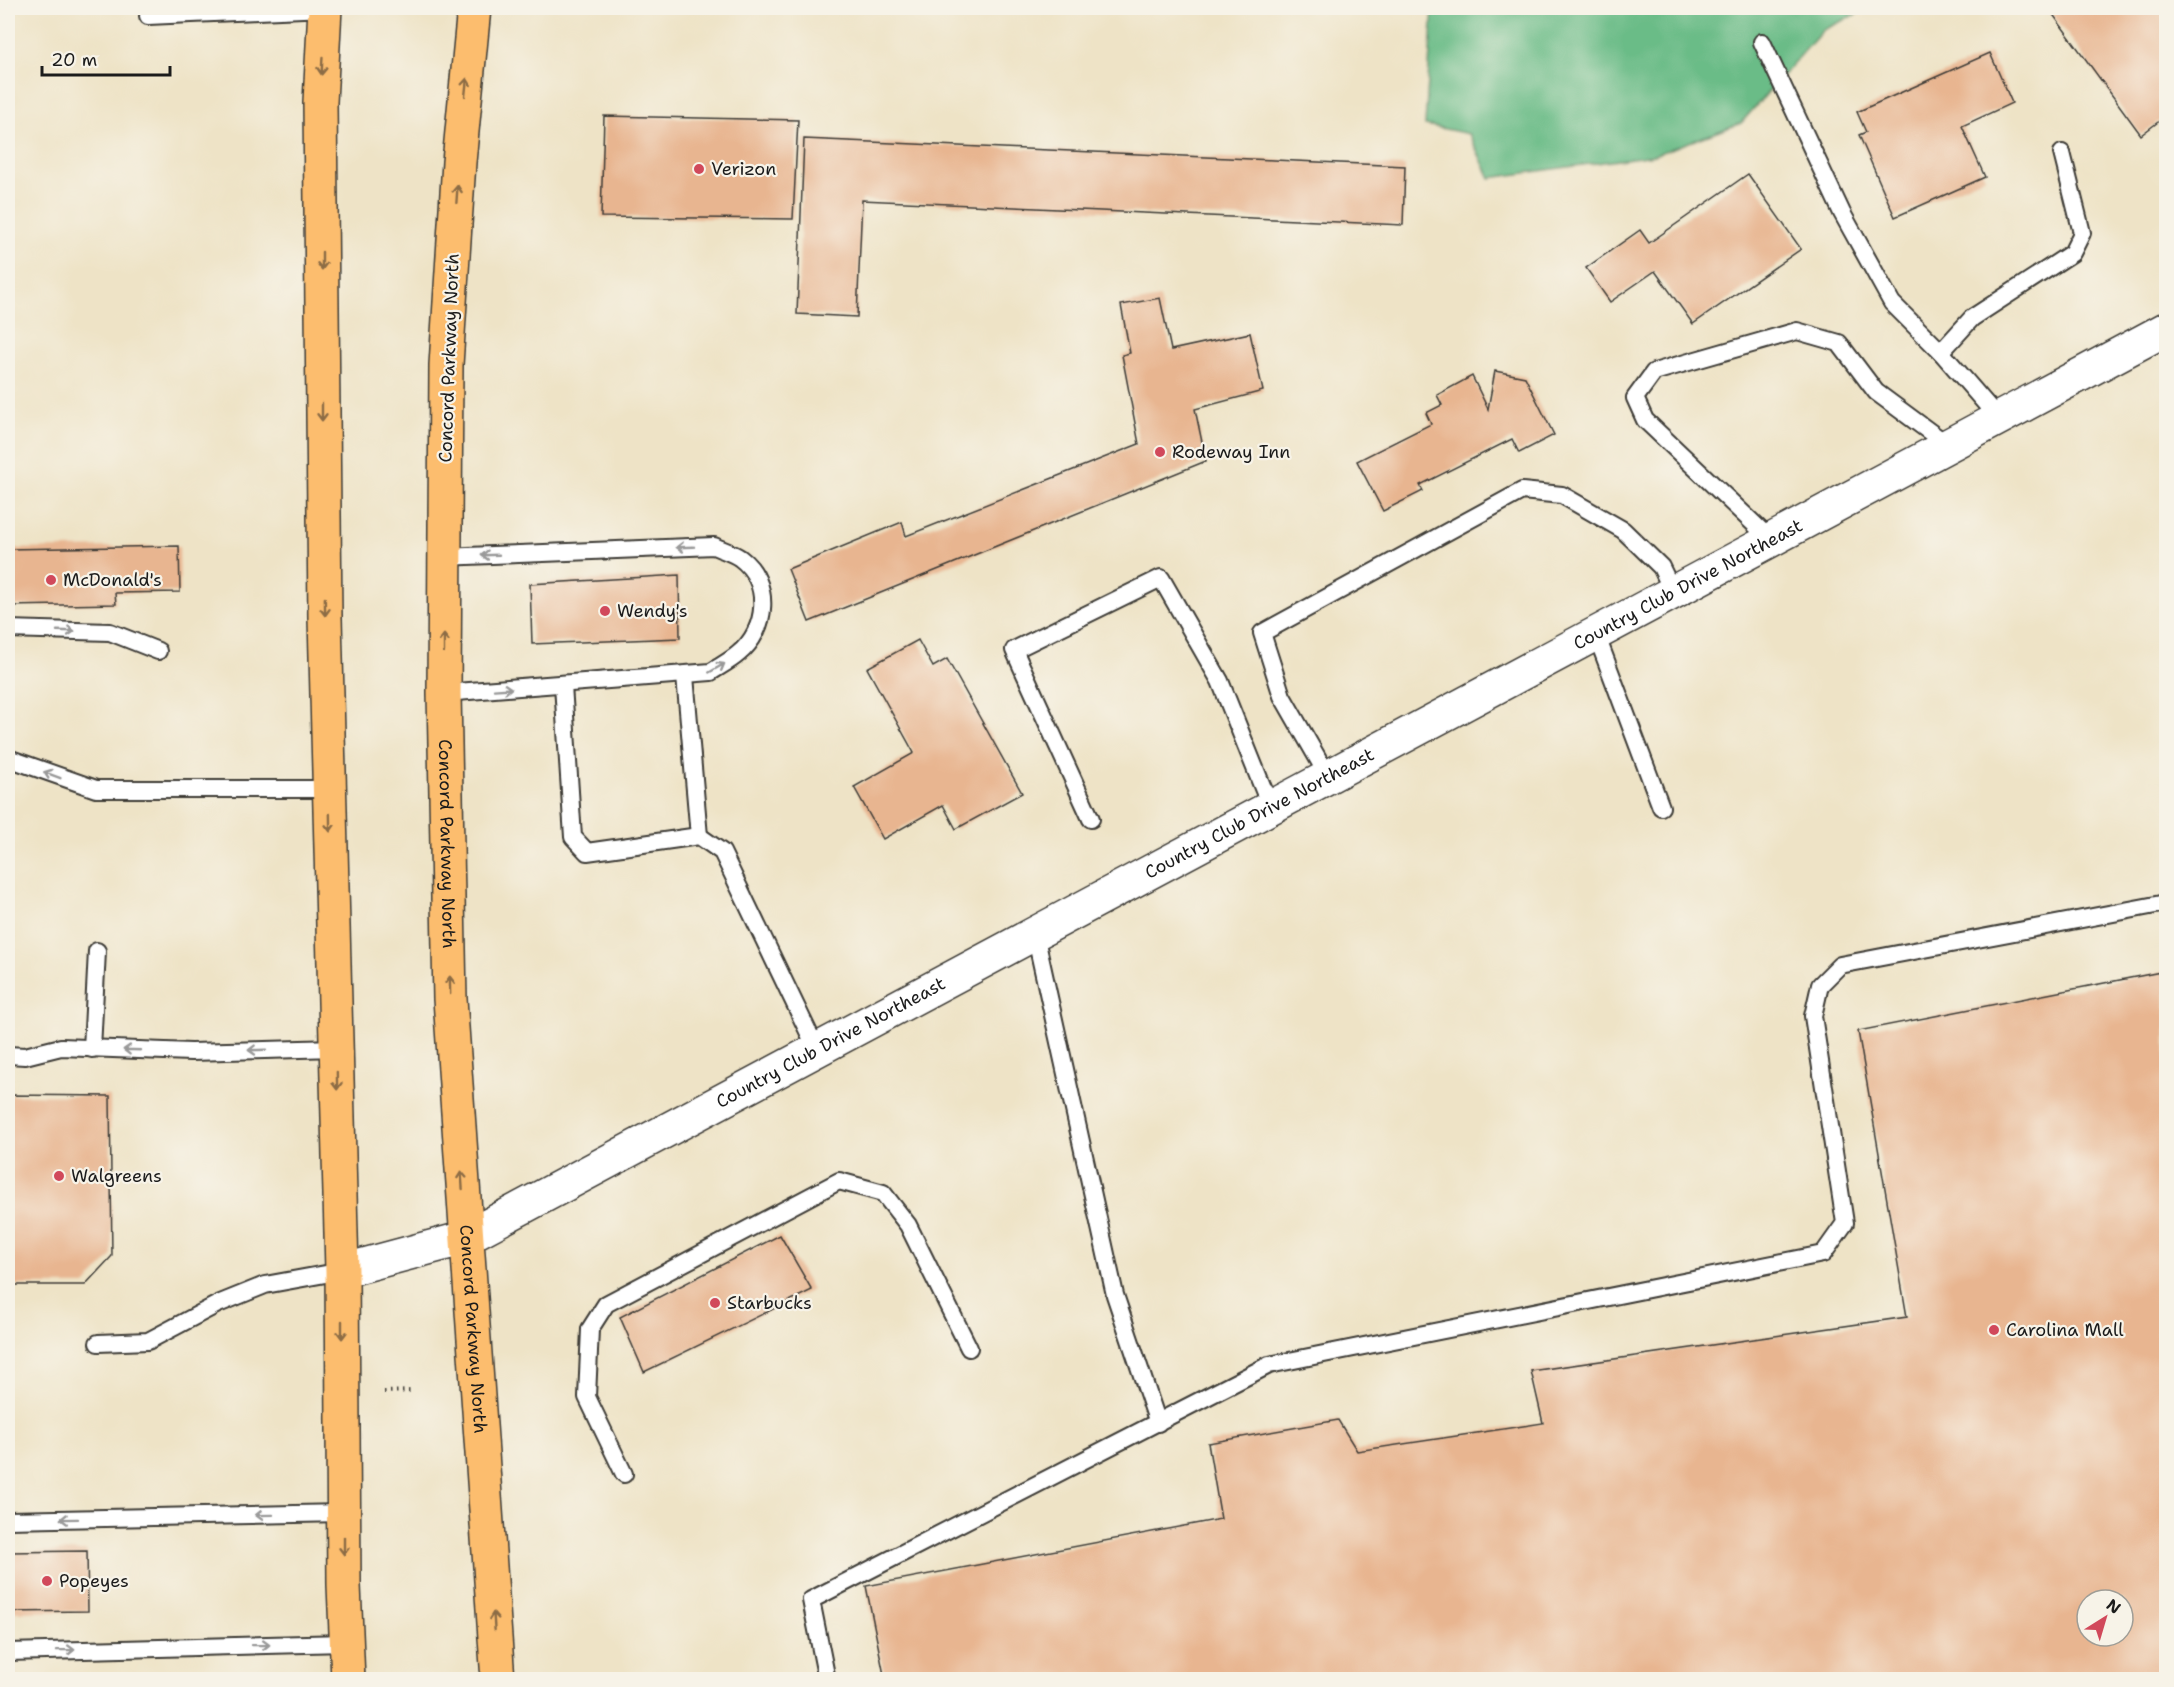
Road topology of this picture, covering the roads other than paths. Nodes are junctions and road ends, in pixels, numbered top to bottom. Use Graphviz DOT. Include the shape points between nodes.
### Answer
graph roads {
  1 [pos="325,8"];
  2 [pos="474,8"];
  3 [pos="148,16"];
  4 [pos="1762,42"];
  5 [pos="2062,153"];
  6 [pos="2166,329"];
  7 [pos="1941,352"];
  8 [pos="1999,419"];
  9 [pos="1949,446"];
  10 [pos="1771,540"];
  11 [pos="443,557"];
  12 [pos="1674,592"];
  13 [pos="8,629"];
  14 [pos="1596,634"];
  15 [pos="158,651"];
  16 [pos="685,676"];
  17 [pos="563,685"];
  18 [pos="444,693"];
  19 [pos="8,758"];
  20 [pos="1329,778"];
  21 [pos="330,789"];
  22 [pos="1661,807"];
  23 [pos="1271,808"];
  24 [pos="1090,819"];
  25 [pos="699,836"];
  26 [pos="2166,903"];
  27 [pos="1035,934"];
  28 [pos="97,951"];
  29 [pos="336,1048"];
  30 [pos="92,1049"];
  31 [pos="817,1050"];
  32 [pos="8,1055"];
  33 [pos="465,1238"];
  34 [pos="342,1272"];
  35 [pos="98,1343"];
  36 [pos="969,1348"];
  37 [pos="1158,1423"];
  38 [pos="624,1474"];
  39 [pos="343,1513"];
  40 [pos="8,1520"];
  41 [pos="345,1643"];
  42 [pos="8,1652"];
  43 [pos="348,1680"];
  44 [pos="498,1680"];
  45 [pos="827,1680"];
  1 -- 3 [label="lane"];
  1 -- 21 [label="highway, one-way" via="320,112"];
  11 -- 2 [label="highway, Concord Parkway North, one-way" via="446,365"];
  4 -- 7 [label="lane" via="1842,213 1892,303"];
  5 -- 7 [label="lane" via="2082,233 2072,253 1972,318"];
  6 -- 8 [label="street, Country Club Drive Northeast"];
  7 -- 8 [label="lane"];
  8 -- 9 [label="street, Country Club Drive Northeast"];
  9 -- 10 [label="street, Country Club Drive Northeast"];
  9 -- 10 [label="lane" via="1876,392 1839,344 1797,331 1654,372 1635,398 1645,420"];
  10 -- 12 [label="street, Country Club Drive Northeast"];
  16 -- 11 [label="lane, one-way" via="711,672 740,653 757,631 764,611 759,581 740,558 714,546"];
  18 -- 11 [label="highway, Concord Parkway North, one-way"];
  12 -- 14 [label="street, Country Club Drive Northeast"];
  12 -- 20 [label="lane" via="1661,567 1623,530 1562,495 1522,490 1262,633 1282,696"];
  13 -- 15 [label="lane, one-way" via="110,632"];
  14 -- 20 [label="street, Country Club Drive Northeast"];
  14 -- 22 [label="lane"];
  16 -- 17 [label="lane"];
  16 -- 25 [label="lane"];
  18 -- 17 [label="lane, one-way"];
  17 -- 25 [label="lane" via="573,837 587,852"];
  33 -- 18 [label="highway, Concord Parkway North, one-way" via="450,999"];
  21 -- 19 [label="lane, one-way" via="96,789"];
  20 -- 23 [label="street, Country Club Drive Northeast"];
  21 -- 29 [label="highway, one-way"];
  23 -- 24 [label="lane" via="1220,681 1161,578 1014,650"];
  23 -- 27 [label="street, Country Club Drive Northeast"];
  25 -- 31 [label="lane" via="723,852"];
  26 -- 37 [label="lane" via="1840,965 1820,985 1813,1016 1845,1223 1823,1254 1269,1365"];
  27 -- 31 [label="street, Country Club Drive Northeast"];
  27 -- 37 [label="lane" via="1115,1295"];
  28 -- 30 [label="lane"];
  29 -- 30 [label="lane, one-way" via="191,1052"];
  29 -- 34 [label="highway, one-way"];
  30 -- 32 [label="lane" via="61,1047 25,1056"];
  31 -- 33 [label="street, Country Club Drive Northeast"];
  33 -- 34 [label="street, Country Club Drive Northeast"];
  44 -- 33 [label="highway, Concord Parkway North, one-way"];
  34 -- 35 [label="lane" via="265,1285 218,1304 148,1341"];
  34 -- 39 [label="highway, one-way"];
  36 -- 38 [label="lane" via="908,1225 883,1193 839,1181 606,1304 590,1329 587,1397"];
  37 -- 45 [label="lane" via="812,1600"];
  39 -- 40 [label="lane, one-way"];
  39 -- 41 [label="highway, one-way"];
  42 -- 41 [label="lane, one-way"];
  41 -- 43 [label="highway"];
}
